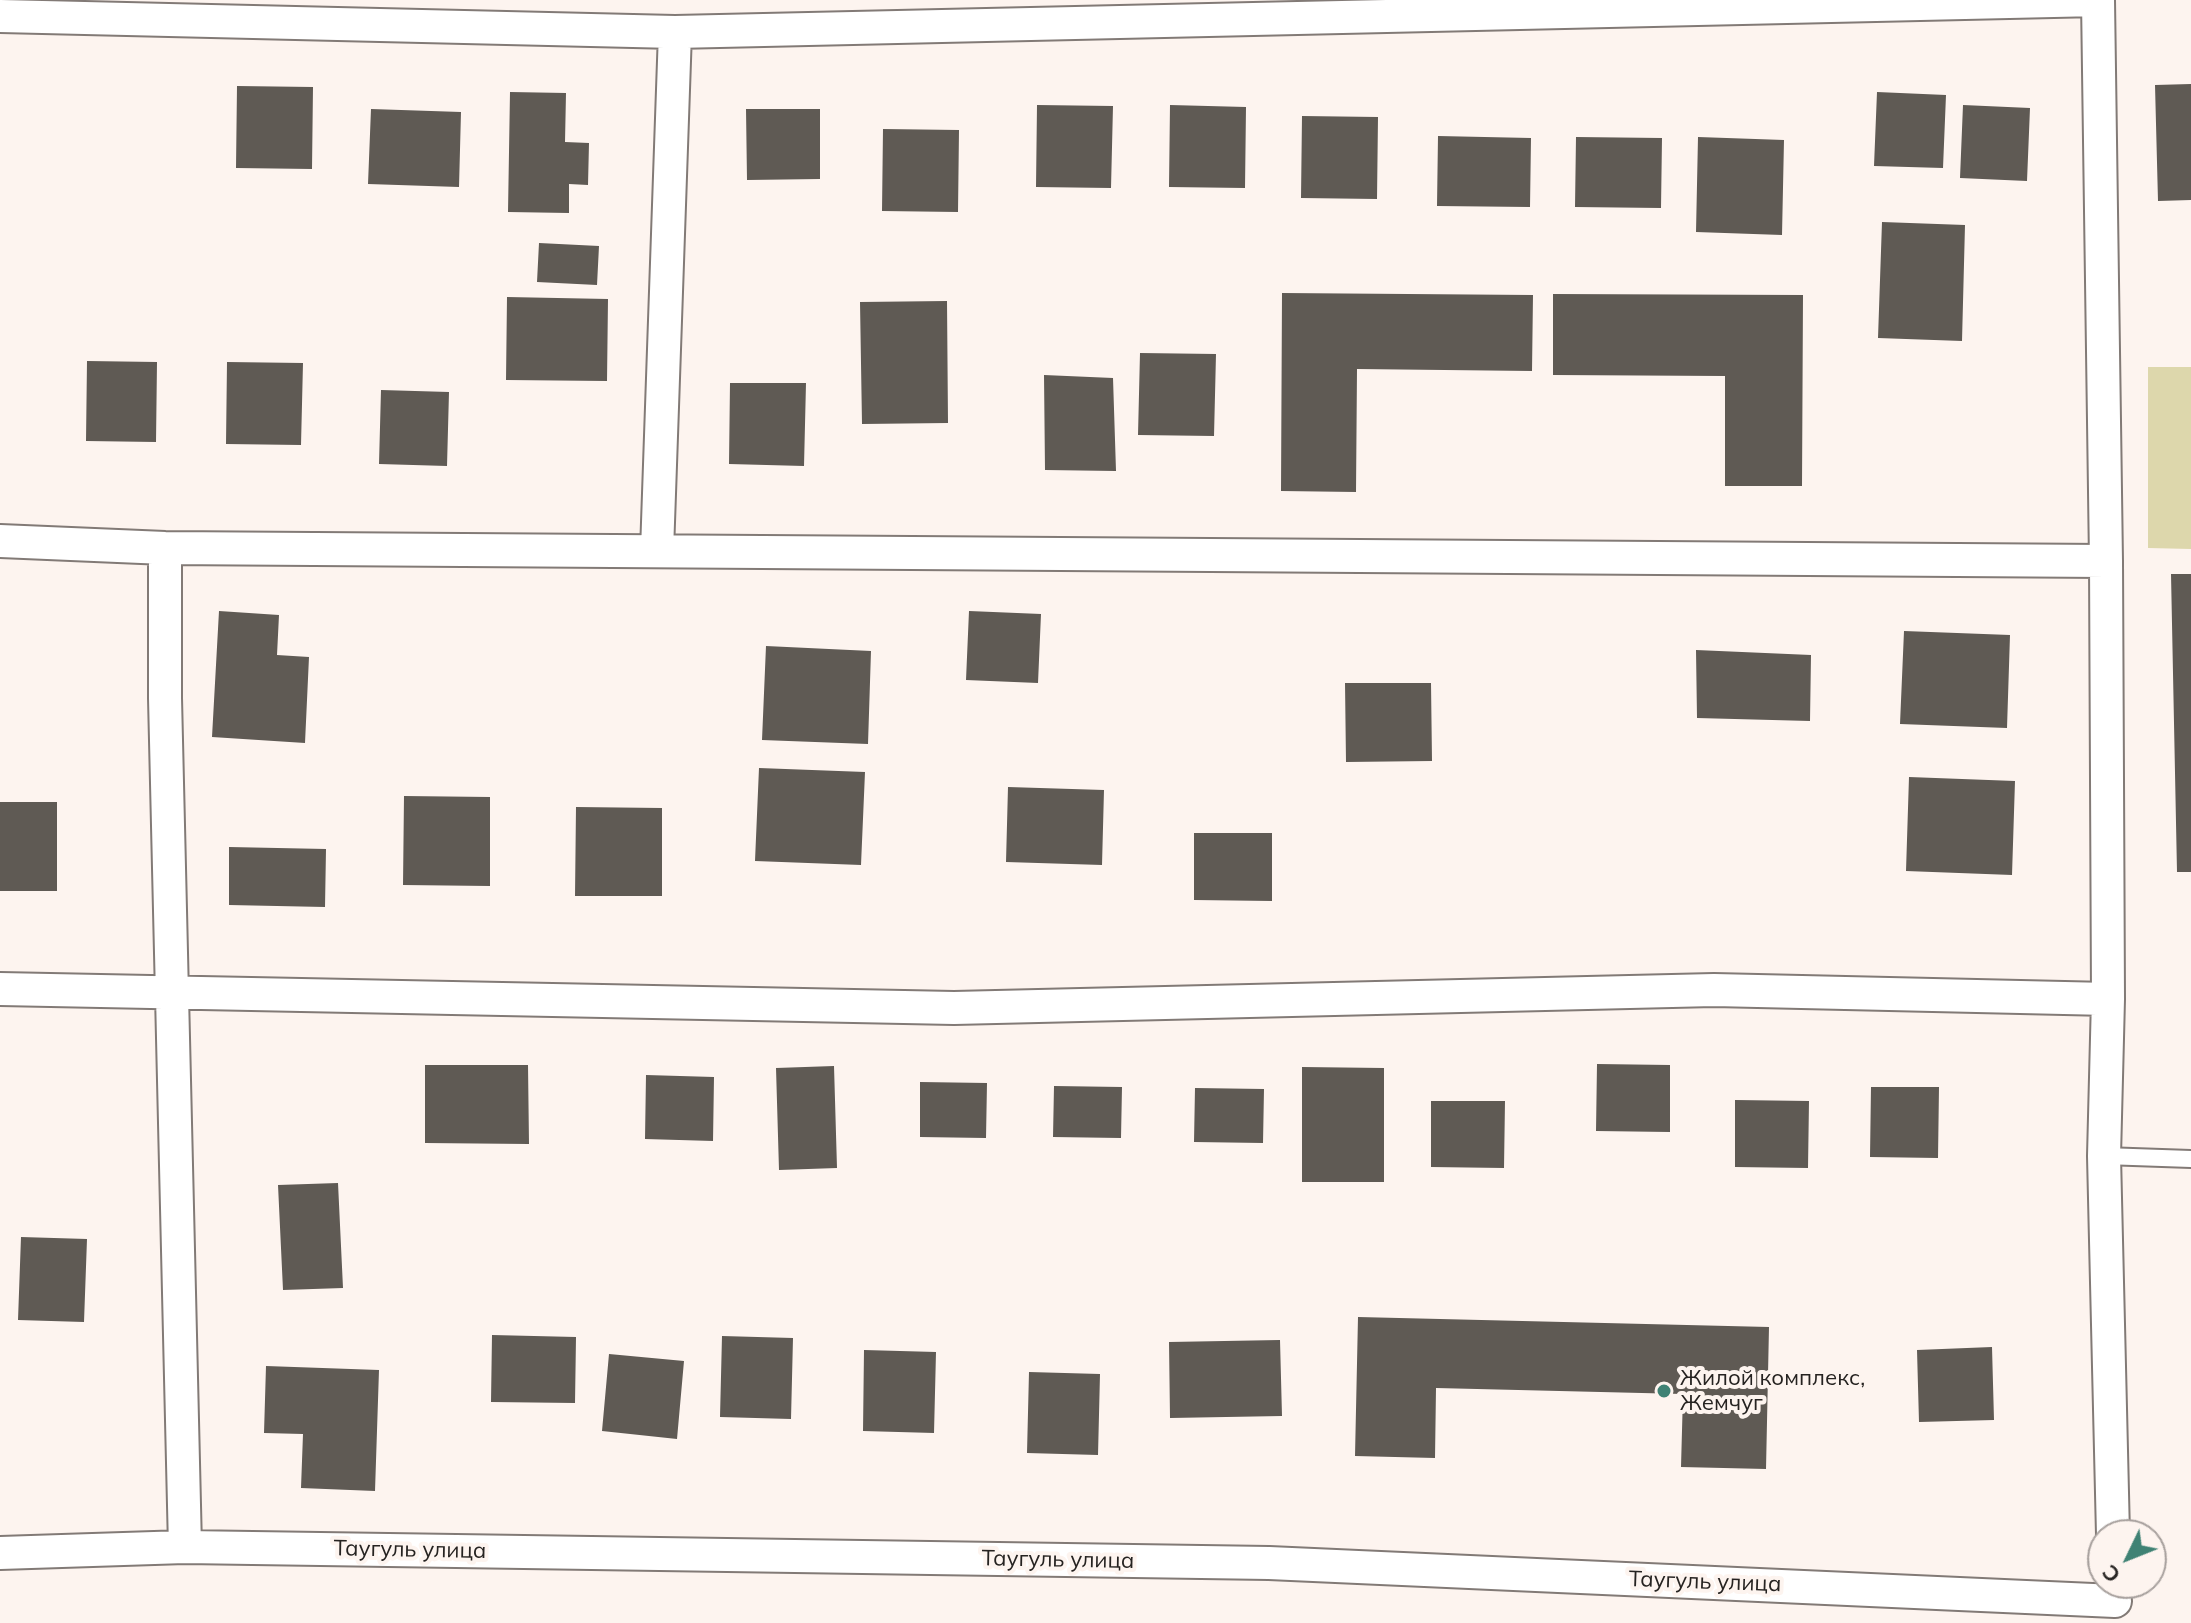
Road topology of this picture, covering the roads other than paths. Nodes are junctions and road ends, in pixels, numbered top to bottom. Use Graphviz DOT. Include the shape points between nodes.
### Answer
graph roads {
  1 [pos="2098,0"];
  2 [pos="0,16"];
  3 [pos="675,32"];
  4 [pos="0,541"];
  5 [pos="165,548"];
  6 [pos="657,551"];
  7 [pos="2106,561"];
  8 [pos="0,989"];
  9 [pos="171,992"];
  10 [pos="2108,999"];
  11 [pos="2104,1156"];
  12 [pos="2191,1159"];
  13 [pos="2113,1519"];
  14 [pos="185,1547"];
  15 [pos="0,1553"];
  16 [pos="2115,1602"];
  1 -- 3 [label="street"];
  1 -- 7 [label="street"];
  2 -- 3 [label="street"];
  3 -- 6 [label="street"];
  4 -- 5 [label="street"];
  5 -- 6 [label="street"];
  5 -- 9 [label="street"];
  6 -- 7 [label="street"];
  7 -- 10 [label="street"];
  8 -- 9 [label="street"];
  9 -- 10 [label="street" via="954,1008 1714,990"];
  9 -- 14 [label="street"];
  10 -- 11 [label="street"];
  11 -- 12 [label="lane"];
  11 -- 13 [label="street"];
  14 -- 15 [label="street, Таугуль улица"];
  14 -- 16 [label="street, Таугуль улица" via="1269,1563"];
}
